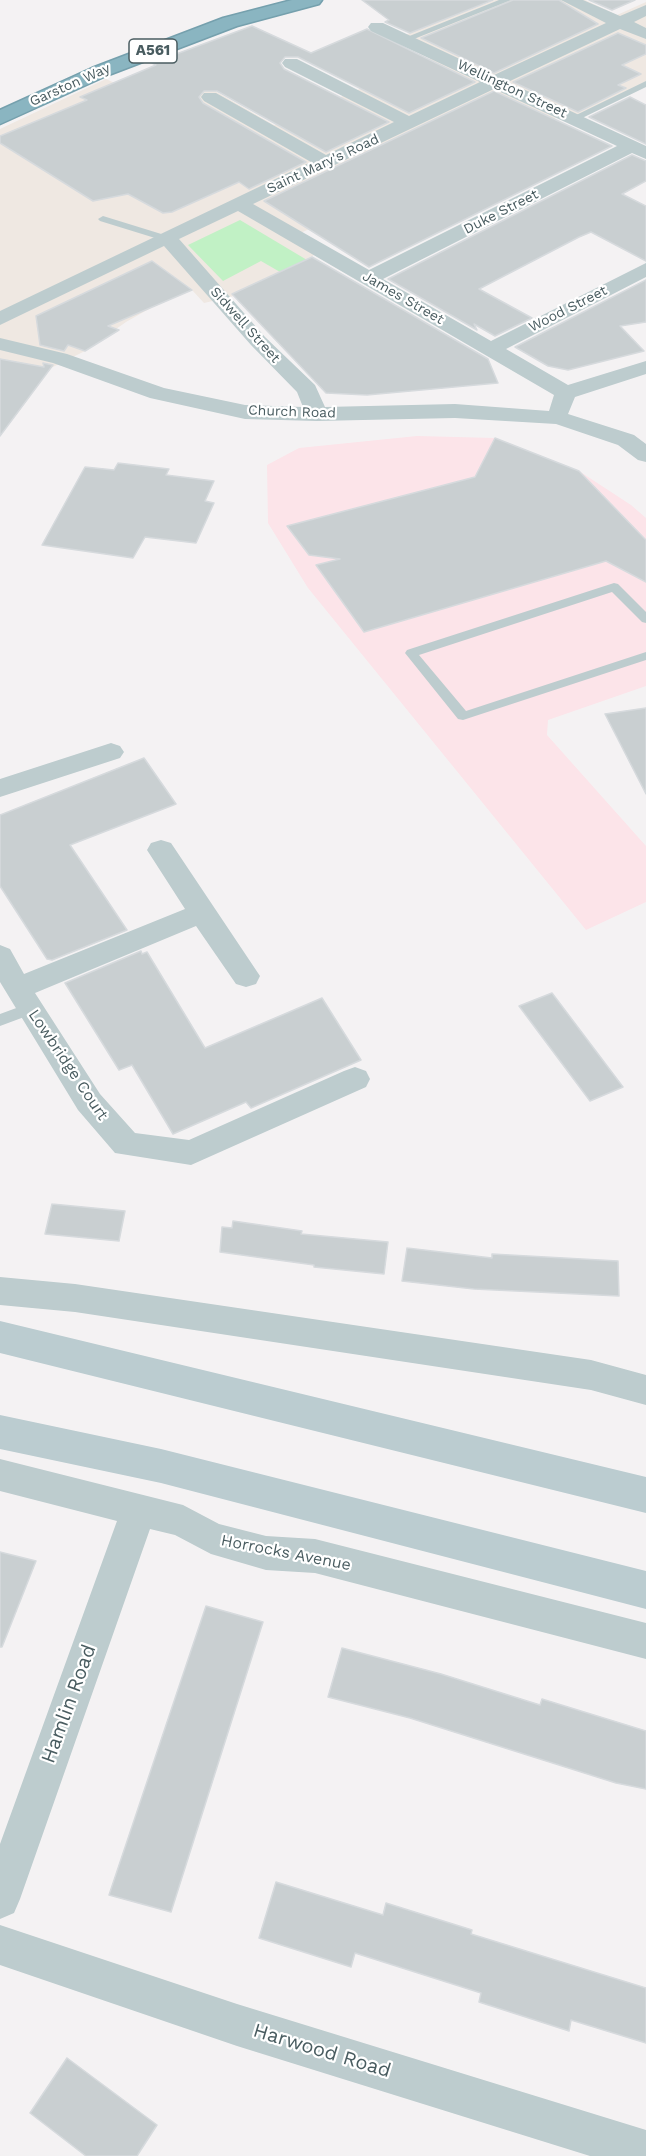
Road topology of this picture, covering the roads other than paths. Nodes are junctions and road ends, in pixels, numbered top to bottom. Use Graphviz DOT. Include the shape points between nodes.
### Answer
graph roads {
  1 [pos="262,0"];
  2 [pos="313,0"];
  3 [pos="507,0"];
  4 [pos="569,0"];
  5 [pos="646,10"];
  6 [pos="618,22"];
  7 [pos="377,27"];
  8 [pos="646,34"];
  9 [pos="406,39"];
  10 [pos="291,63"];
  11 [pos="67,66"];
  12 [pos="496,82"];
  13 [pos="646,84"];
  14 [pos="635,90"];
  15 [pos="646,95"];
  16 [pos="210,97"];
  17 [pos="0,118"];
  18 [pos="574,118"];
  19 [pos="409,123"];
  20 [pos="639,149"];
  21 [pos="325,162"];
  22 [pos="240,204"];
  23 [pos="103,219"];
  24 [pos="168,238"];
  25 [pos="646,269"];
  26 [pos="369,279"];
  27 [pos="0,319"];
  28 [pos="0,344"];
  29 [pos="491,349"];
  30 [pos="646,367"];
  31 [pos="566,393"];
  32 [pos="317,414"];
  33 [pos="558,418"];
  34 [pos="646,455"];
  35 [pos="646,619"];
  36 [pos="646,656"];
  37 [pos="111,752"];
  38 [pos="0,788"];
  39 [pos="161,850"];
  40 [pos="202,913"];
  41 [pos="0,956"];
  42 [pos="246,976"];
  43 [pos="24,998"];
  44 [pos="0,1020"];
  45 [pos="355,1079"];
  46 [pos="0,1291"];
  47 [pos="0,1337"];
  48 [pos="646,1390"];
  49 [pos="0,1432"];
  50 [pos="0,1475"];
  51 [pos="646,1495"];
  52 [pos="139,1510"];
  53 [pos="646,1590"];
  54 [pos="646,1641"];
  55 [pos="0,1899"];
  56 [pos="0,1945"];
  57 [pos="628,2151"];
  1 -- 11 [label="highway, Garston Way / A561" via="120,44"];
  2 -- 17 [label="highway, Garston Way / A561" via="230,22 99,72"];
  3 -- 9 [label="lane"];
  4 -- 6 [label="street"];
  5 -- 6 [label="street, Saint Mary's Road"];
  6 -- 8 [label="street"];
  6 -- 12 [label="street, Saint Mary's Road"];
  7 -- 9 [label="street, Wellington Street"];
  9 -- 12 [label="street, Wellington Street"];
  10 -- 19 [label="street"];
  12 -- 18 [label="street, Wellington Street"];
  12 -- 19 [label="street, Saint Mary's Road"];
  13 -- 14 [label="lane"];
  14 -- 15 [label="lane"];
  14 -- 18 [label="lane"];
  16 -- 21 [label="street"];
  18 -- 20 [label="street, Wellington Street"];
  19 -- 21 [label="street, Saint Mary's Road"];
  20 -- 26 [label="street, Duke Street"];
  21 -- 22 [label="street, Saint Mary's Road"];
  22 -- 24 [label="street, Saint Mary's Road"];
  22 -- 26 [label="street, James Street"];
  23 -- 24 [label="lane"];
  24 -- 27 [label="street, Saint Mary's Road"];
  24 -- 32 [label="street, Sidwell Street" via="258,341 307,390"];
  25 -- 29 [label="street, Wood Street"];
  26 -- 29 [label="street, James Street"];
  28 -- 32 [label="street, Church Road" via="34,350 180,398 244,412"];
  29 -- 31 [label="street, James Street"];
  30 -- 31 [label="street"];
  31 -- 33 [label="street"];
  32 -- 33 [label="street, Church Road" via="455,411"];
  33 -- 34 [label="street, Church Road" via="626,440"];
  35 -- 36 [label="lane" via="614,587 411,652 463,716"];
  37 -- 38 [label="street"];
  39 -- 40 [label="street"];
  40 -- 42 [label="street"];
  40 -- 43 [label="street"];
  41 -- 43 [label="street, Lowbridge Court"];
  43 -- 44 [label="lane"];
  43 -- 45 [label="street, Lowbridge Court" via="89,1101 126,1144 190,1153"];
  46 -- 48 [label="street" via="87,1300 591,1375"];
  47 -- 51 [label="main road"];
  49 -- 53 [label="main road" via="161,1466"];
  50 -- 52 [label="street, Horrocks Avenue"];
  52 -- 54 [label="street, Horrocks Avenue" via="183,1521 211,1538 266,1553 315,1556"];
  52 -- 55 [label="street, Hamlin Road"];
  56 -- 57 [label="street, Harwood Road"];
}
